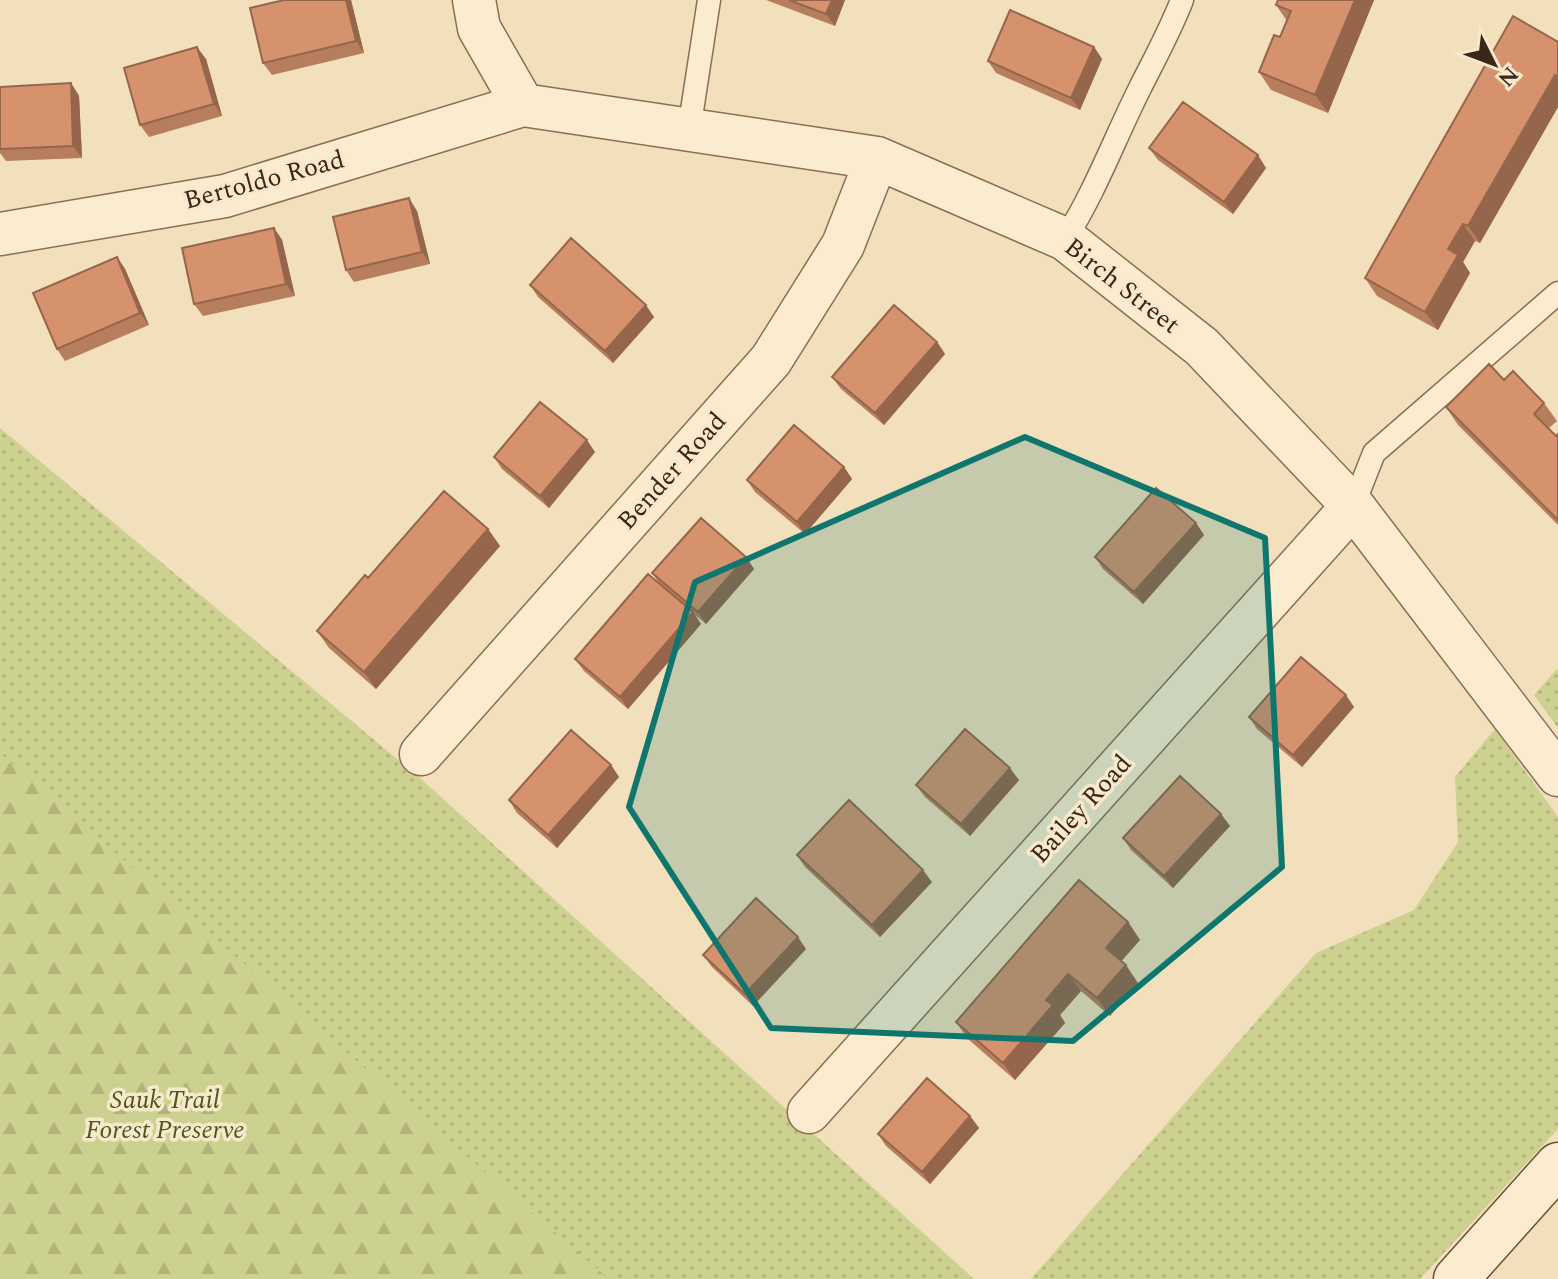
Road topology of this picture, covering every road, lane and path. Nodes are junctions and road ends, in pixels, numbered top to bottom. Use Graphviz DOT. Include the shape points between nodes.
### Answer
graph roads {
  1 [pos="474,0"];
  2 [pos="709,0"];
  3 [pos="1182,0"];
  4 [pos="523,105"];
  5 [pos="689,130"];
  6 [pos="877,158"];
  7 [pos="0,234"];
  8 [pos="1065,239"];
  9 [pos="1558,293"];
  10 [pos="1353,506"];
  11 [pos="421,754"];
  12 [pos="1558,775"];
  13 [pos="809,1112"];
  14 [pos="1558,1165"];
  15 [pos="1456,1279"];
  1 -- 4 [label="street" via="479,28"];
  2 -- 5 [label="lane"];
  3 -- 8 [label="lane"];
  4 -- 5 [label="street, Birch Street"];
  4 -- 7 [label="street, Bertoldo Road" via="225,196"];
  5 -- 6 [label="street, Birch Street"];
  6 -- 8 [label="street, Birch Street"];
  6 -- 11 [label="street, Bender Road" via="843,245 771,360"];
  8 -- 10 [label="street, Birch Street" via="1202,347"];
  9 -- 10 [label="lane" via="1374,453"];
  10 -- 12 [label="street, Birch Street"];
  10 -- 13 [label="street, Bailey Road"];
  14 -- 15 [label="street"];
}
